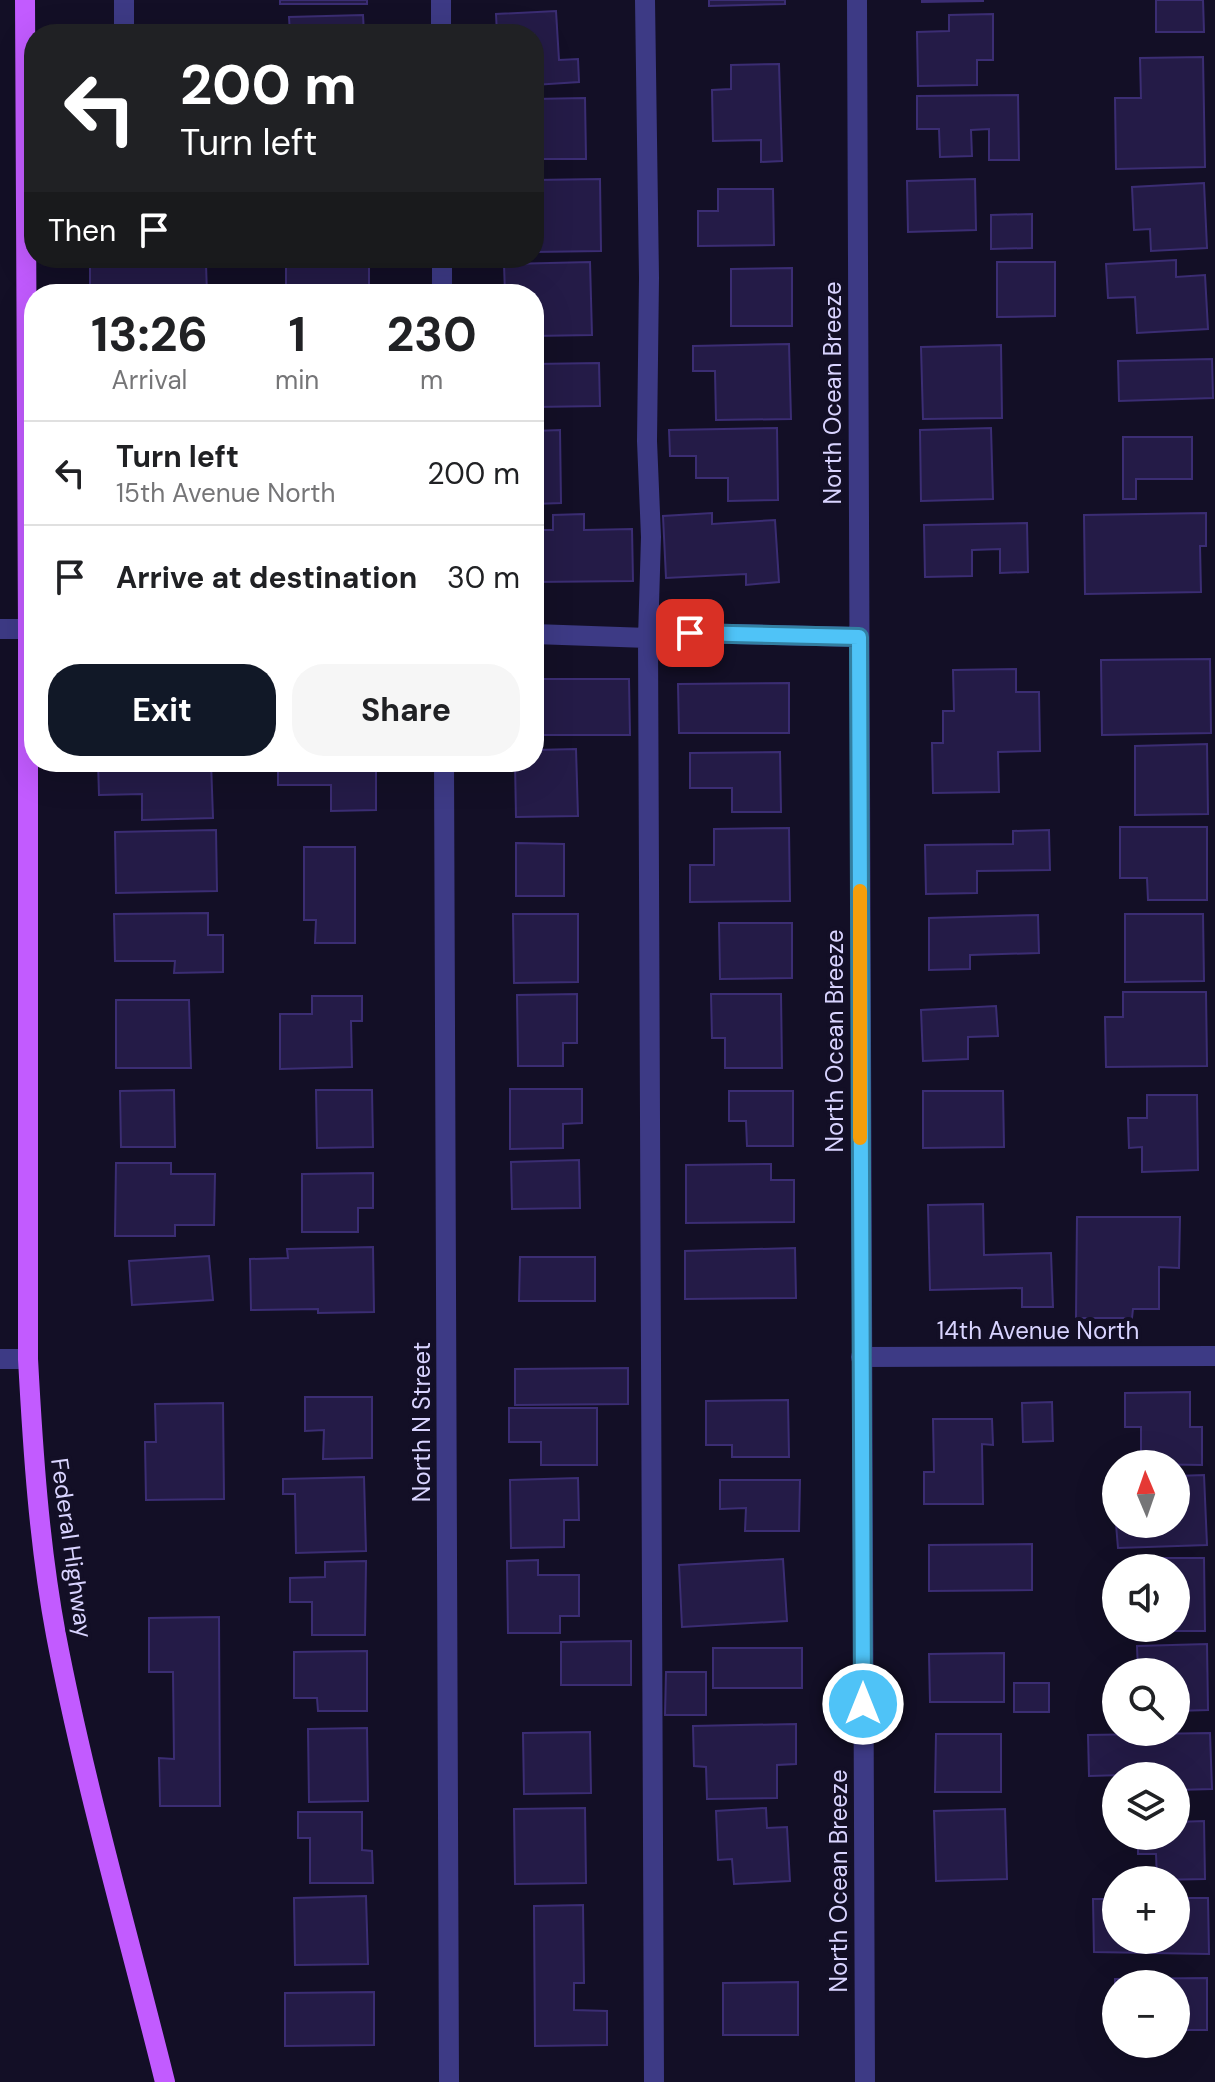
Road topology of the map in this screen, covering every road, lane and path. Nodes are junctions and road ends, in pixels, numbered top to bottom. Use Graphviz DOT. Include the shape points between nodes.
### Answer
graph roads {
  1 [pos="25,0"];
  2 [pos="124,0"];
  3 [pos="441,0"];
  4 [pos="645,0"];
  5 [pos="857,0"];
  6 [pos="26,24"];
  7 [pos="124,24"];
  8 [pos="441,24"];
  9 [pos="24,628"];
  10 [pos="0,629"];
  11 [pos="690,633"];
  12 [pos="544,634"];
  13 [pos="859,637"];
  14 [pos="648,638"];
  15 [pos="30,772"];
  16 [pos="444,772"];
  17 [pos="1215,1356"];
  18 [pos="861,1357"];
  19 [pos="0,1359"];
  20 [pos="28,1359"];
  21 [pos="165,2082"];
  22 [pos="449,2082"];
  23 [pos="654,2082"];
  24 [pos="865,2082"];
  1 -- 6 [label="main road, Federal Highway"];
  2 -- 7 [label="street"];
  3 -- 8 [label="street"];
  4 -- 14 [label="street"];
  5 -- 13 [label="street, North Ocean Breeze"];
  9 -- 10 [label="street"];
  11 -- 13 [label="street"];
  12 -- 14 [label="street"];
  13 -- 18 [label="street, North Ocean Breeze"];
  14 -- 23 [label="street"];
  15 -- 20 [label="main road, Federal Highway"];
  16 -- 22 [label="street, North N Street"];
  17 -- 18 [label="street, 14th Avenue North"];
  18 -- 24 [label="street, North Ocean Breeze"];
  19 -- 20 [label="street"];
  20 -- 21 [label="main road, Federal Highway" via="32,1449 56,1633 75,1729"];
}
